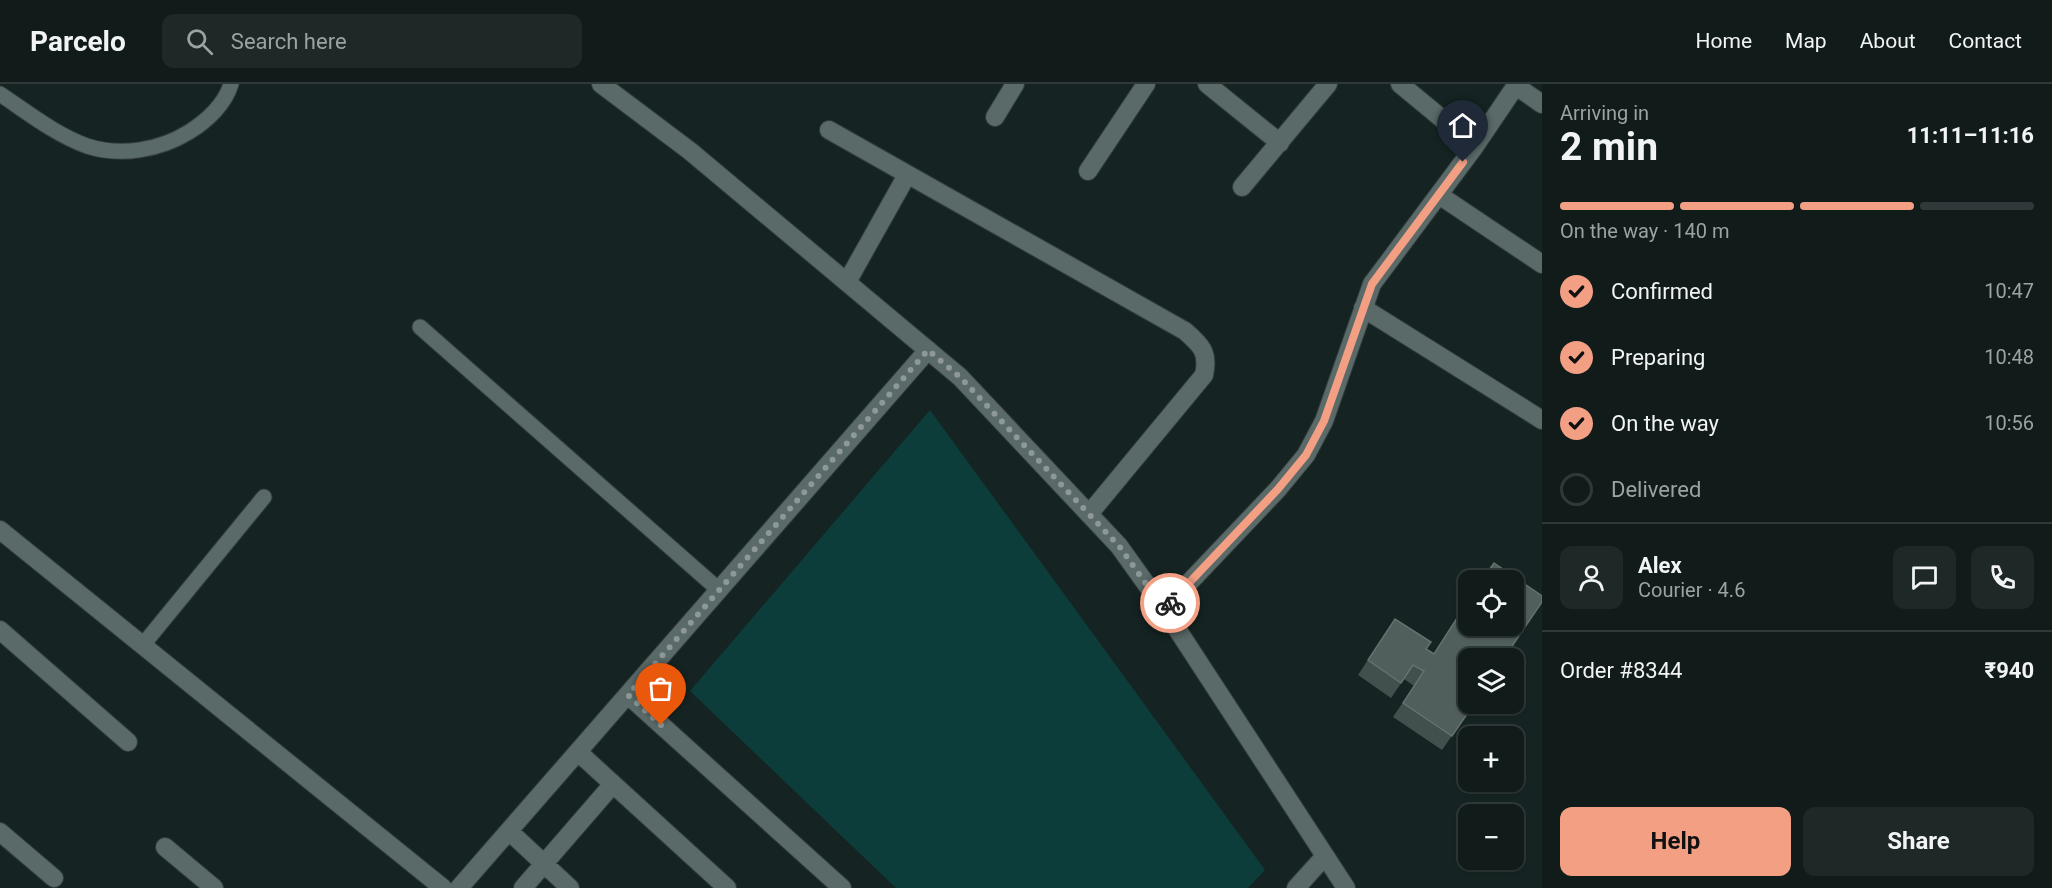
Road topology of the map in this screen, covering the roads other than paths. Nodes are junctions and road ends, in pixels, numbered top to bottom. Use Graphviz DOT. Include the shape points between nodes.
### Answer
graph roads {
  1 [pos="231,84"];
  2 [pos="601,84"];
  3 [pos="1015,84"];
  4 [pos="1146,84"];
  5 [pos="1207,84"];
  6 [pos="1328,84"];
  7 [pos="1400,84"];
  8 [pos="1516,85"];
  9 [pos="0,93"];
  10 [pos="1542,104"];
  11 [pos="994,117"];
  12 [pos="829,130"];
  13 [pos="1280,143"];
  14 [pos="1475,146"];
  15 [pos="1088,171"];
  16 [pos="908,175"];
  17 [pos="1242,188"];
  18 [pos="1439,195"];
  19 [pos="1542,264"];
  20 [pos="847,282"];
  21 [pos="1363,308"];
  22 [pos="420,327"];
  23 [pos="928,350"];
  24 [pos="1542,420"];
  25 [pos="264,497"];
  26 [pos="1089,514"];
  27 [pos="0,530"];
  28 [pos="719,590"];
  29 [pos="1164,609"];
  30 [pos="0,630"];
  31 [pos="142,646"];
  32 [pos="628,695"];
  33 [pos="128,742"];
  34 [pos="578,752"];
  35 [pos="613,784"];
  36 [pos="509,831"];
  37 [pos="0,832"];
  38 [pos="165,847"];
  39 [pos="1325,856"];
  40 [pos="544,864"];
  41 [pos="54,878"];
  42 [pos="214,888"];
  43 [pos="443,888"];
  44 [pos="459,888"];
  45 [pos="523,888"];
  46 [pos="570,888"];
  47 [pos="727,888"];
  48 [pos="842,888"];
  49 [pos="1296,888"];
  50 [pos="1346,888"];
  1 -- 9 [label="lane" via="208,120 174,142 129,152 88,146 60,133"];
  2 -- 20 [label="street" via="690,151"];
  3 -- 11 [label="street"];
  4 -- 15 [label="street"];
  5 -- 13 [label="street"];
  6 -- 13 [label="street"];
  7 -- 14 [label="street"];
  8 -- 10 [label="street"];
  8 -- 14 [label="street"];
  12 -- 16 [label="street"];
  13 -- 17 [label="street"];
  14 -- 18 [label="street"];
  16 -- 20 [label="street"];
  16 -- 26 [label="street" via="1185,331 1200,344 1207,361 1204,375"];
  18 -- 19 [label="street"];
  18 -- 21 [label="street" via="1372,284"];
  20 -- 23 [label="street"];
  21 -- 24 [label="street"];
  21 -- 29 [label="street" via="1324,421 1306,455"];
  22 -- 28 [label="lane"];
  23 -- 26 [label="street" via="960,377"];
  23 -- 28 [label="street"];
  25 -- 31 [label="lane"];
  26 -- 29 [label="street" via="1119,546"];
  27 -- 31 [label="street"];
  28 -- 32 [label="street"];
  29 -- 39 [label="street"];
  30 -- 33 [label="street"];
  31 -- 43 [label="street"];
  32 -- 34 [label="street"];
  32 -- 48 [label="street"];
  34 -- 35 [label="street"];
  34 -- 36 [label="street"];
  35 -- 40 [label="street"];
  35 -- 47 [label="street"];
  36 -- 40 [label="street"];
  36 -- 44 [label="street"];
  37 -- 41 [label="street"];
  38 -- 42 [label="street"];
  39 -- 49 [label="street"];
  39 -- 50 [label="street"];
  40 -- 45 [label="street"];
  40 -- 46 [label="street"];
}
